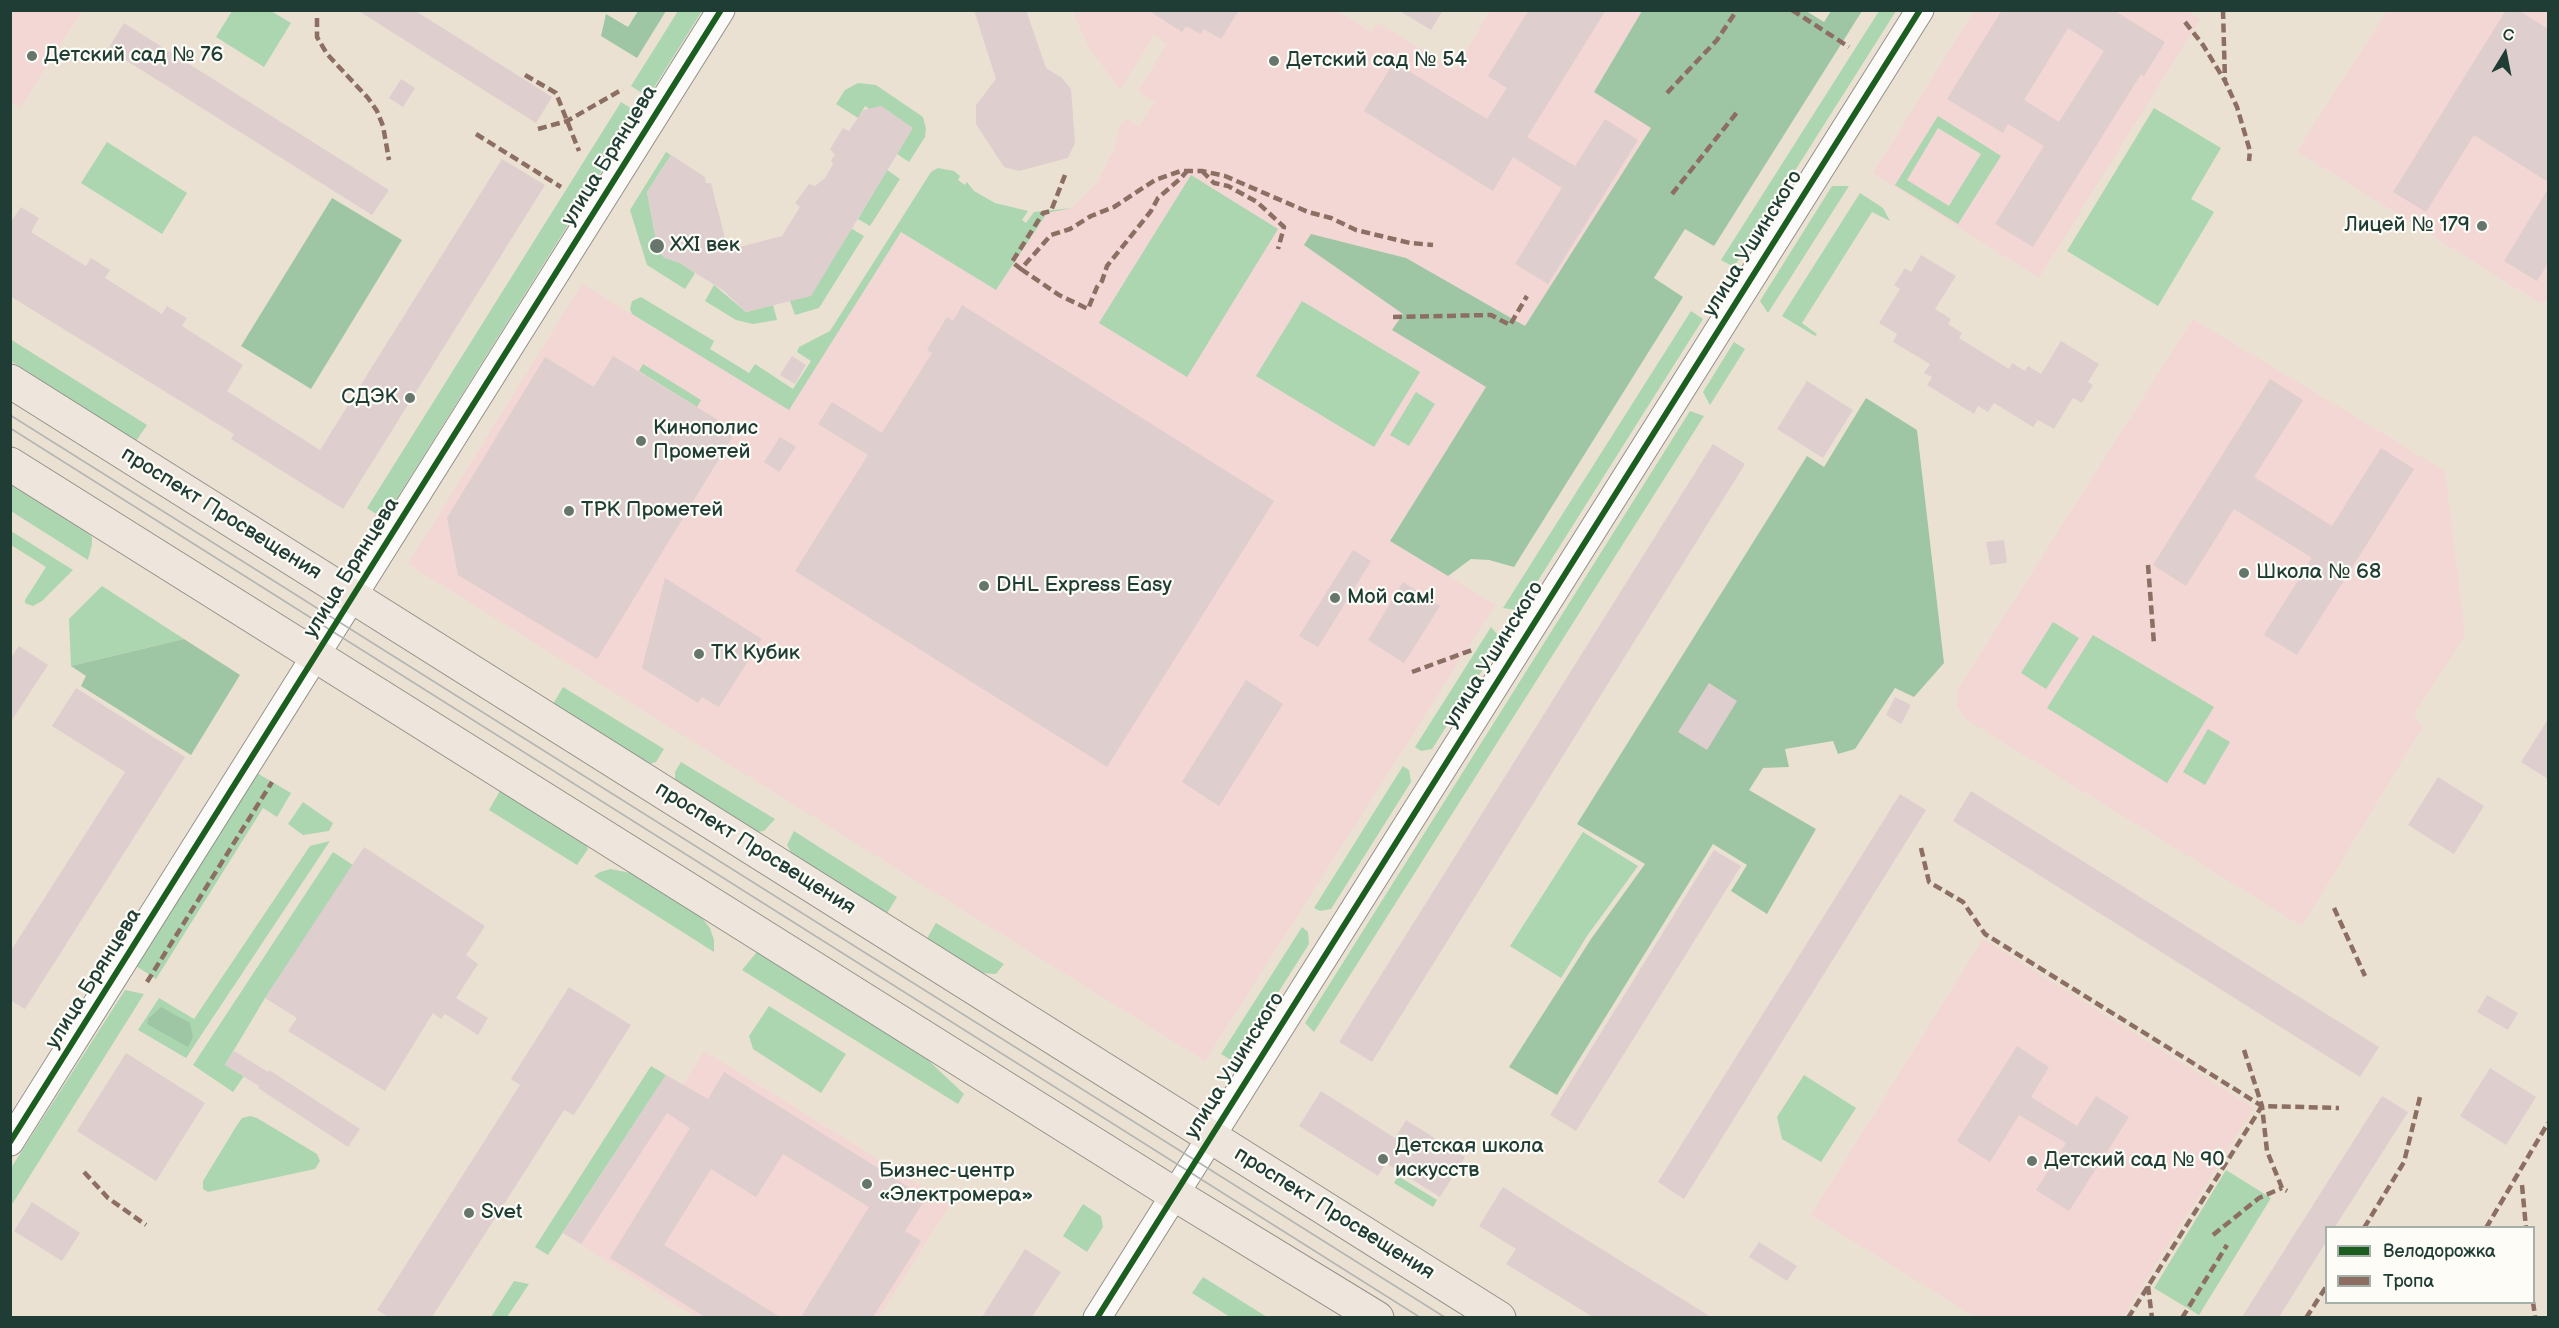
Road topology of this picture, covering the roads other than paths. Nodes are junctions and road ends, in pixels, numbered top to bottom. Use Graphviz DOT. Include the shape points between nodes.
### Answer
graph roads {
  1 [pos="721,10"];
  2 [pos="1920,10"];
  3 [pos="10,381"];
  4 [pos="10,464"];
  5 [pos="353,597"];
  6 [pos="316,656"];
  7 [pos="1211,1136"];
  8 [pos="10,1142"];
  9 [pos="1174,1194"];
  10 [pos="1096,1317"];
  11 [pos="1377,1317"];
  12 [pos="1499,1317"];
  1 -- 5 [label="street, улица Брянцева"];
  2 -- 7 [label="street, улица Ушинского"];
  3 -- 5 [label="main road, проспект Просвещения"];
  4 -- 6 [label="main road"];
  5 -- 6 [label="street, улица Брянцева"];
  5 -- 7 [label="main road, проспект Просвещения"];
  6 -- 8 [label="street, улица Брянцева"];
  6 -- 9 [label="main road"];
  7 -- 9 [label="street, улица Ушинского"];
  7 -- 12 [label="main road, проспект Просвещения"];
  9 -- 10 [label="street, улица Ушинского"];
  9 -- 11 [label="main road"];
}
